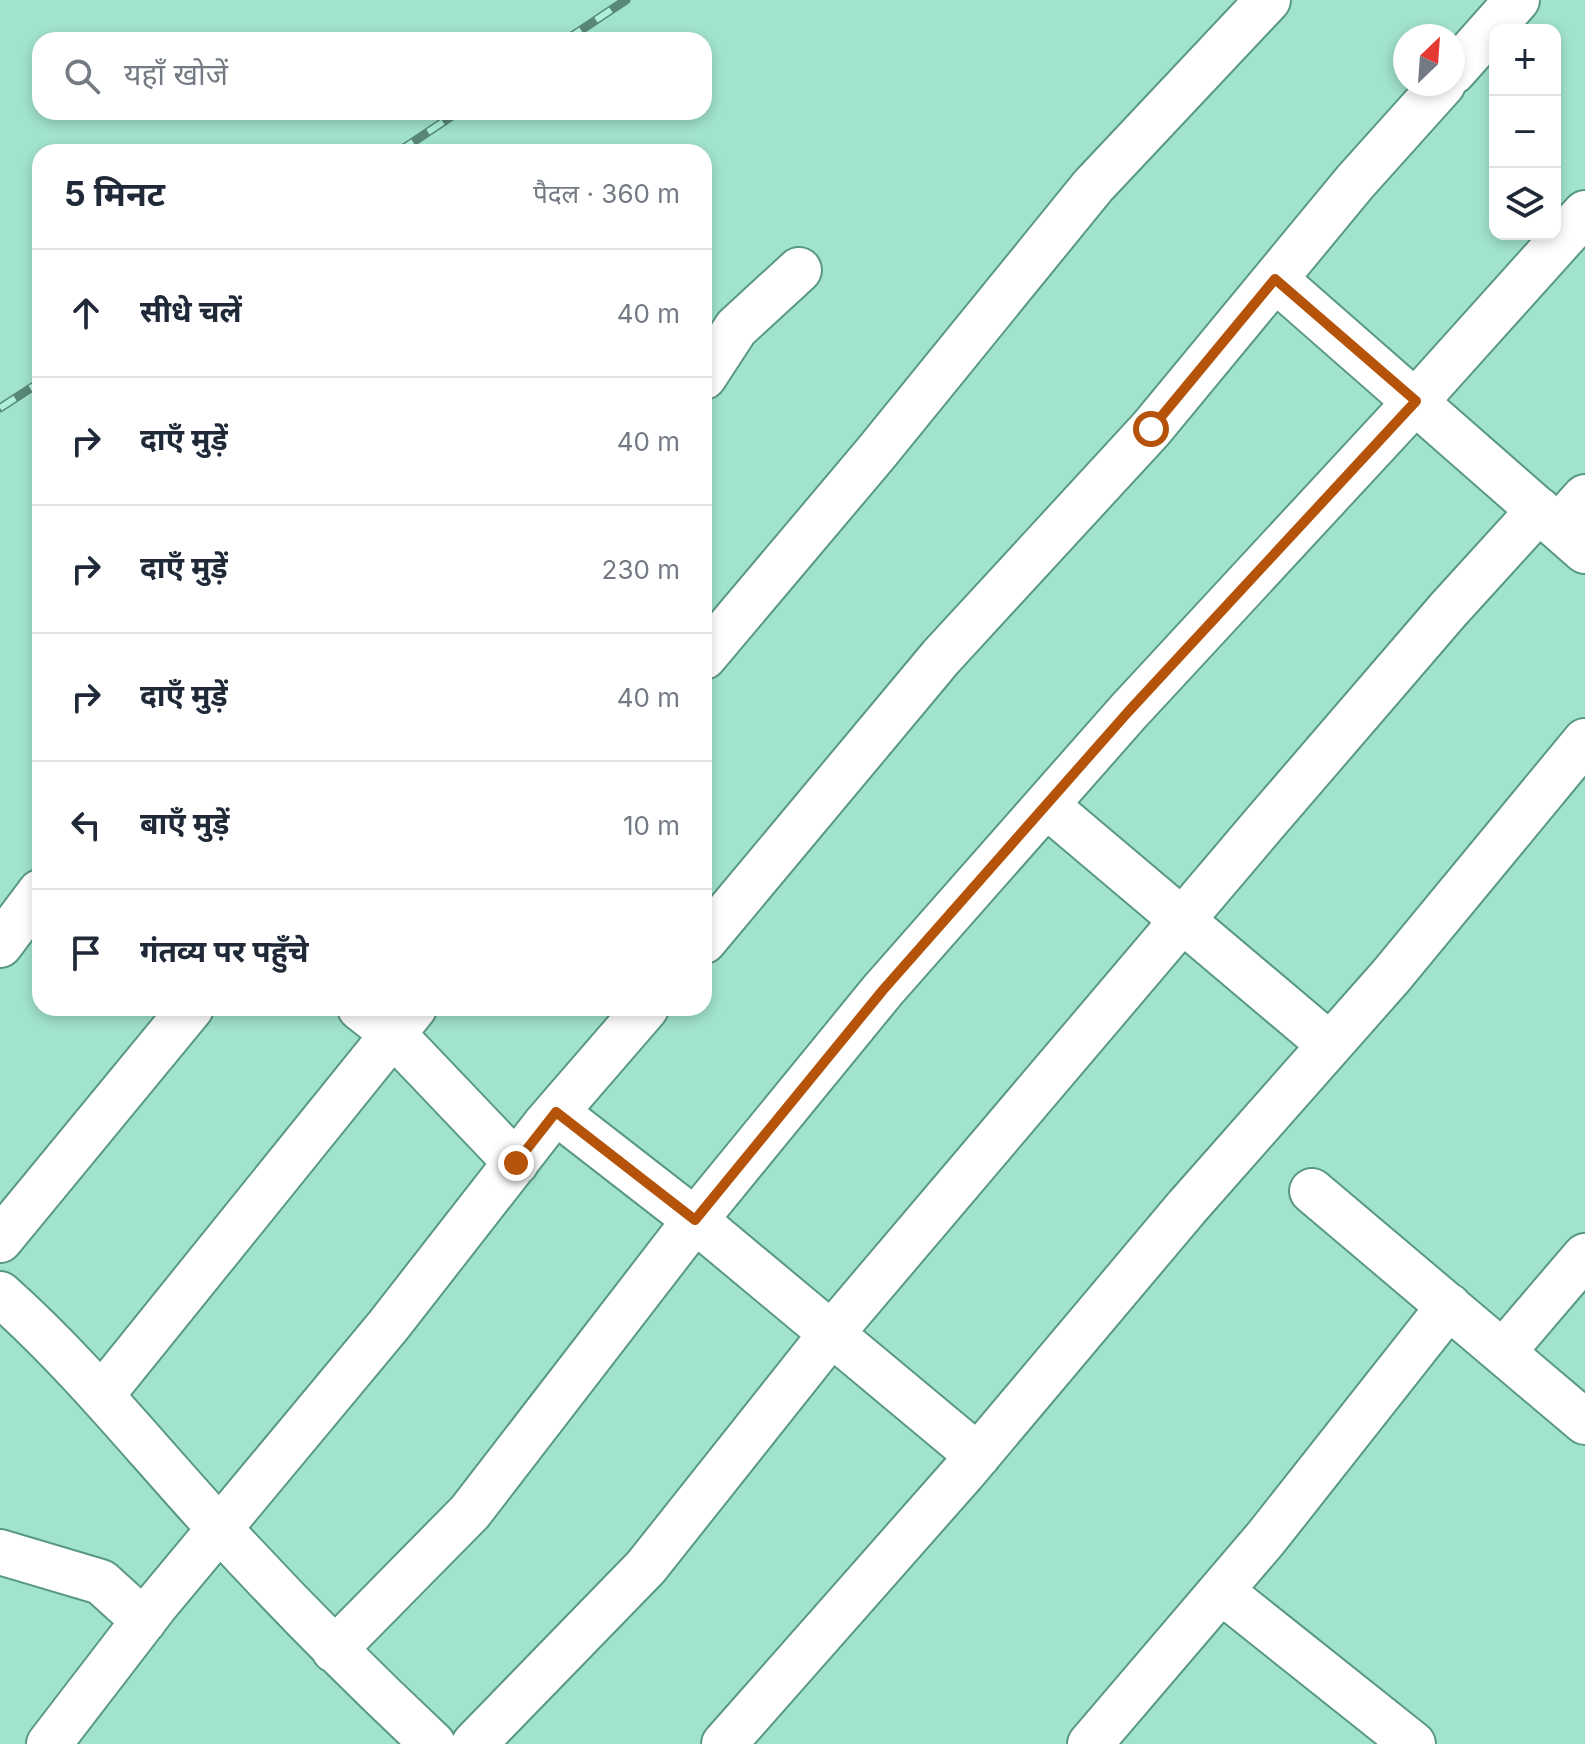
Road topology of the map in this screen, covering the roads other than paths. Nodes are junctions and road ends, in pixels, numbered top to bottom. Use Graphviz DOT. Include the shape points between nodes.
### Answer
graph roads {
  1 [pos="1268,0"];
  2 [pos="1517,0"];
  3 [pos="1465,58"];
  4 [pos="1432,96"];
  5 [pos="1585,213"];
  6 [pos="799,270"];
  7 [pos="1275,279"];
  8 [pos="712,365"];
  9 [pos="1416,401"];
  10 [pos="1567,521"];
  11 [pos="712,648"];
  12 [pos="1585,741"];
  13 [pos="1046,805"];
  14 [pos="32,903"];
  15 [pos="1182,920"];
  16 [pos="712,931"];
  17 [pos="0,945"];
  18 [pos="184,1016"];
  19 [pos="639,1016"];
  20 [pos="404,1021"];
  21 [pos="1330,1045"];
  22 [pos="556,1112"];
  23 [pos="516,1163"];
  24 [pos="1312,1191"];
  25 [pos="695,1220"];
  26 [pos="0,1240"];
  27 [pos="1585,1256"];
  28 [pos="1,1298"];
  29 [pos="1449,1306"];
  30 [pos="831,1334"];
  31 [pos="1503,1352"];
  32 [pos="101,1396"];
  33 [pos="1585,1422"];
  34 [pos="978,1456"];
  35 [pos="220,1530"];
  36 [pos="0,1552"];
  37 [pos="1221,1591"];
  38 [pos="144,1621"];
  39 [pos="334,1650"];
  40 [pos="49,1744"];
  41 [pos="433,1744"];
  42 [pos="474,1744"];
  43 [pos="724,1744"];
  44 [pos="1090,1744"];
  45 [pos="1413,1744"];
  1 -- 11 [label="street" via="1093,186"];
  2 -- 3 [label="street"];
  4 -- 7 [label="street"];
  5 -- 9 [label="street"];
  6 -- 8 [label="street" via="736,328"];
  7 -- 9 [label="street"];
  7 -- 16 [label="street" via="1151,429 941,657"];
  9 -- 10 [label="street"];
  9 -- 13 [label="street"];
  10 -- 15 [label="street" via="1448,610"];
  12 -- 21 [label="street"];
  13 -- 15 [label="street"];
  13 -- 25 [label="street" via="883,990"];
  14 -- 17 [label="street"];
  15 -- 21 [label="street"];
  15 -- 30 [label="street"];
  18 -- 26 [label="street"];
  19 -- 22 [label="street"];
  20 -- 23 [label="street"];
  20 -- 32 [label="street"];
  21 -- 34 [label="street"];
  22 -- 23 [label="street"];
  22 -- 25 [label="street"];
  23 -- 35 [label="street"];
  24 -- 29 [label="street"];
  25 -- 30 [label="street"];
  25 -- 39 [label="street" via="470,1512"];
  27 -- 31 [label="street"];
  28 -- 32 [label="street" via="42,1331"];
  29 -- 31 [label="street"];
  29 -- 37 [label="street"];
  30 -- 34 [label="street"];
  30 -- 42 [label="street" via="646,1567"];
  31 -- 33 [label="street"];
  32 -- 35 [label="street"];
  34 -- 43 [label="street"];
  35 -- 38 [label="street"];
  35 -- 39 [label="street"];
  36 -- 38 [label="street" via="101,1582"];
  37 -- 44 [label="street"];
  37 -- 45 [label="street"];
  38 -- 40 [label="street"];
  39 -- 41 [label="street"];
}
